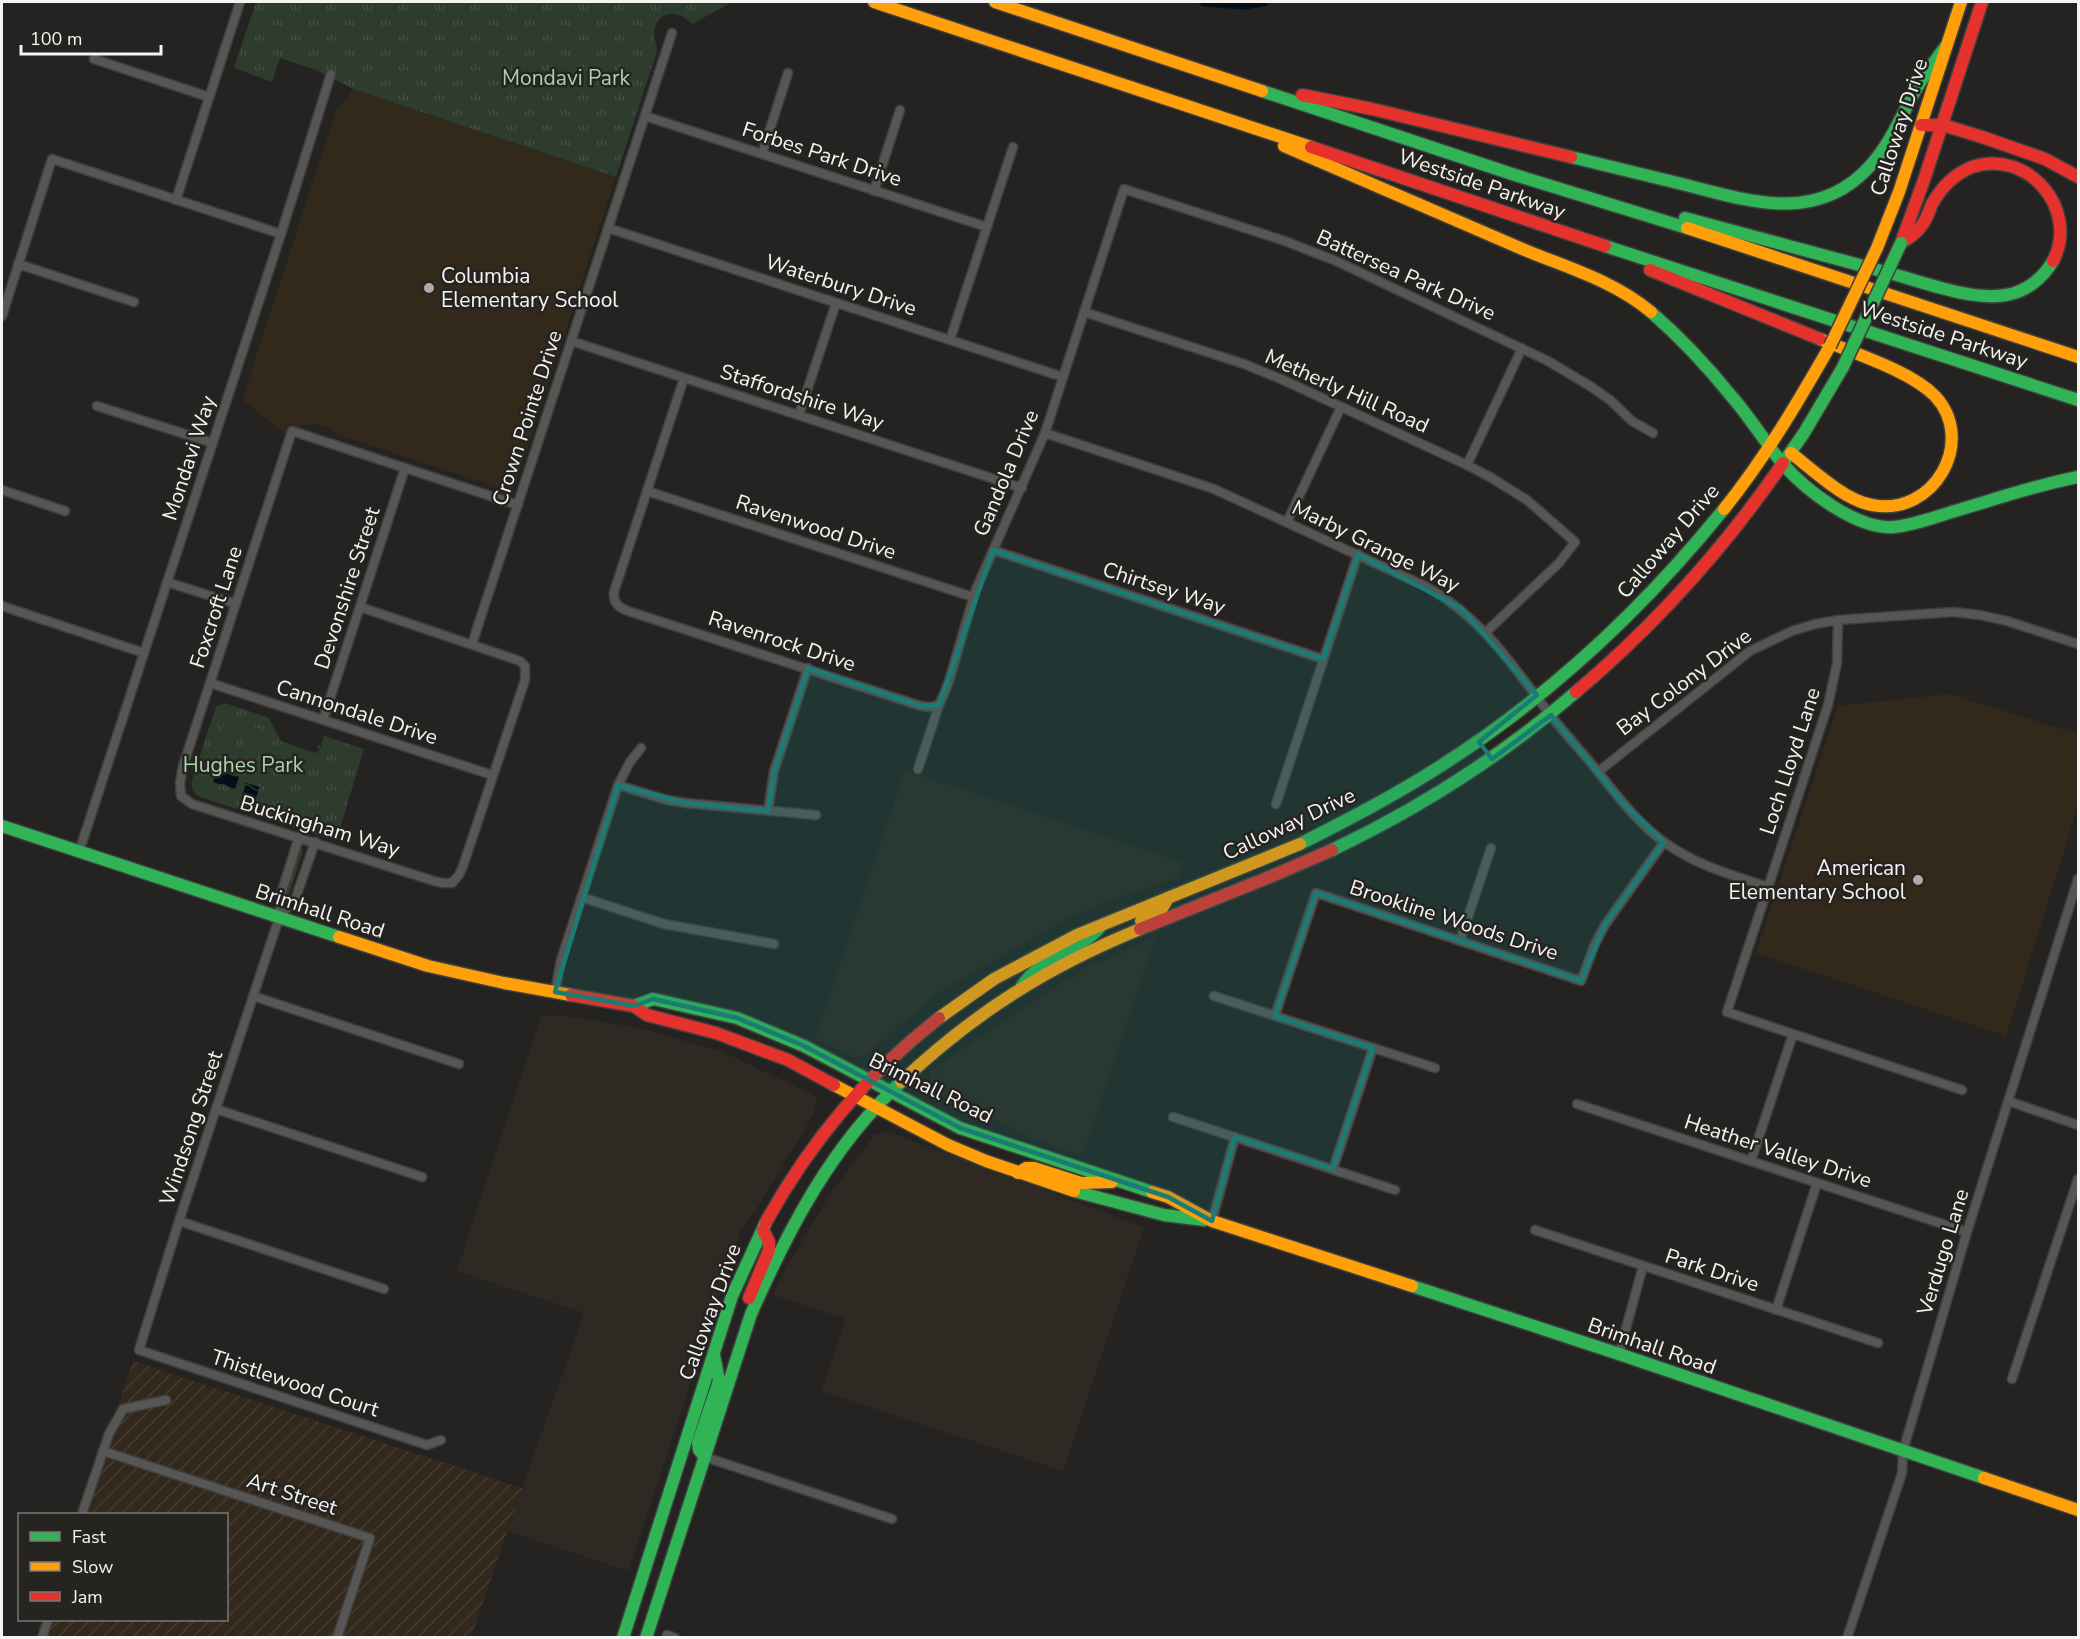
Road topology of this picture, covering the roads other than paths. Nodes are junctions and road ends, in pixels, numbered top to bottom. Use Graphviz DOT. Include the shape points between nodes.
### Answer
graph roads {
  1 [pos="240,2"];
  2 [pos="874,2"];
  3 [pos="995,2"];
  4 [pos="1961,2"];
  5 [pos="1983,2"];
  6 [pos="672,33"];
  7 [pos="1946,46"];
  8 [pos="94,59"];
  9 [pos="331,74"];
  10 [pos="788,74"];
  11 [pos="1231,80"];
  12 [pos="209,97"];
  13 [pos="900,110"];
  14 [pos="645,116"];
  15 [pos="1230,118"];
  16 [pos="1921,125"];
  17 [pos="1943,125"];
  18 [pos="1013,147"];
  19 [pos="762,154"];
  20 [pos="1515,175"];
  21 [pos="2079,177"];
  22 [pos="1124,189"];
  23 [pos="874,190"];
  24 [pos="176,200"];
  25 [pos="1521,219"];
  26 [pos="987,227"];
  27 [pos="608,228"];
  28 [pos="281,234"];
  29 [pos="1901,243"];
  30 [pos="18,264"];
  31 [pos="134,302"];
  32 [pos="836,303"];
  33 [pos="1084,312"];
  34 [pos="2,316"];
  35 [pos="950,340"];
  36 [pos="571,341"];
  37 [pos="1522,348"];
  38 [pos="2079,357"];
  39 [pos="1063,377"];
  40 [pos="684,378"];
  41 [pos="2079,400"];
  42 [pos="97,406"];
  43 [pos="1341,407"];
  44 [pos="799,415"];
  45 [pos="1653,433"];
  46 [pos="1045,434"];
  47 [pos="213,443"];
  48 [pos="1770,446"];
  49 [pos="1791,453"];
  50 [pos="1784,464"];
  51 [pos="1467,465"];
  52 [pos="405,468"];
  53 [pos="2079,477"];
  54 [pos="1022,488"];
  55 [pos="2,490"];
  56 [pos="647,491"];
  57 [pos="518,505"];
  58 [pos="65,511"];
  59 [pos="1287,522"];
  60 [pos="993,550"];
  61 [pos="1358,554"];
  62 [pos="167,582"];
  63 [pos="973,597"];
  64 [pos="236,604"];
  65 [pos="2,606"];
  66 [pos="360,607"];
  67 [pos="1838,620"];
  68 [pos="1486,632"];
  69 [pos="472,644"];
  70 [pos="2079,644"];
  71 [pos="144,653"];
  72 [pos="1323,659"];
  73 [pos="808,668"];
  74 [pos="210,683"];
  75 [pos="1537,695"];
  76 [pos="939,705"];
  77 [pos="1551,716"];
  78 [pos="323,720"];
  79 [pos="641,748"];
  80 [pos="918,769"];
  81 [pos="1598,772"];
  82 [pos="492,775"];
  83 [pos="618,785"];
  84 [pos="181,796"];
  85 [pos="1276,804"];
  86 [pos="768,811"];
  87 [pos="816,815"];
  88 [pos="2,826"];
  89 [pos="299,837"];
  90 [pos="315,842"];
  91 [pos="1664,842"];
  92 [pos="1491,848"];
  93 [pos="79,852"];
  94 [pos="2079,879"];
  95 [pos="1768,887"];
  96 [pos="581,897"];
  97 [pos="1168,898"];
  98 [pos="279,918"];
  99 [pos="1102,925"];
  100 [pos="1460,941"];
  101 [pos="774,944"];
  102 [pos="1106,944"];
  103 [pos="1022,987"];
  104 [pos="555,992"];
  105 [pos="253,996"];
  106 [pos="1214,996"];
  107 [pos="634,1006"];
  108 [pos="1275,1016"];
  109 [pos="1793,1034"];
  110 [pos="1373,1048"];
  111 [pos="459,1064"];
  112 [pos="1435,1068"];
  113 [pos="870,1080"];
  114 [pos="1962,1090"];
  115 [pos="891,1091"];
  116 [pos="854,1095"];
  117 [pos="2008,1101"];
  118 [pos="1577,1104"];
  119 [pos="875,1107"];
  120 [pos="216,1109"];
  121 [pos="1173,1117"];
  122 [pos="2079,1125"];
  123 [pos="1235,1137"];
  124 [pos="1751,1161"];
  125 [pos="1333,1169"];
  126 [pos="1018,1173"];
  127 [pos="422,1176"];
  128 [pos="2079,1179"];
  129 [pos="1122,1182"];
  130 [pos="1817,1183"];
  131 [pos="1395,1190"];
  132 [pos="2074,1205"];
  133 [pos="179,1221"];
  134 [pos="1212,1221"];
  135 [pos="763,1230"];
  136 [pos="1535,1230"];
  137 [pos="1967,1232"];
  138 [pos="1643,1266"];
  139 [pos="384,1289"];
  140 [pos="1776,1310"];
  141 [pos="747,1327"];
  142 [pos="1878,1343"];
  143 [pos="139,1350"];
  144 [pos="713,1354"];
  145 [pos="1619,1354"];
  146 [pos="2012,1379"];
  147 [pos="166,1400"];
  148 [pos="441,1440"];
  149 [pos="1903,1451"];
  150 [pos="103,1452"];
  151 [pos="705,1457"];
  152 [pos="2079,1510"];
  153 [pos="83,1513"];
  154 [pos="892,1519"];
  155 [pos="48,1621"];
  156 [pos="42,1638"];
  157 [pos="337,1638"];
  158 [pos="623,1638"];
  159 [pos="646,1638"];
  160 [pos="1847,1638"];
  1 -- 12 [label="street"];
  2 -- 15 [label="main road, Westside Parkway"];
  3 -- 11 [label="main road, Westside Parkway"];
  4 -- 7 [label="main road, Calloway Drive"];
  5 -- 17 [label="main road, Calloway Drive"];
  6 -- 14 [label="street, Crown Pointe Drive"];
  7 -- 11 [label="main road" via="1920,82 1883,150 1864,173 1825,198 1788,205 1758,203 1372,109"];
  7 -- 16 [label="main road, Calloway Drive"];
  8 -- 12 [label="street"];
  9 -- 28 [label="street, Mondavi Way"];
  10 -- 19 [label="street"];
  11 -- 20 [label="main road, Westside Parkway"];
  12 -- 24 [label="street"];
  13 -- 23 [label="street"];
  14 -- 19 [label="street, Forbes Park Drive"];
  14 -- 27 [label="street, Crown Pointe Drive"];
  15 -- 25 [label="main road, Westside Parkway"];
  15 -- 48 [label="main road" via="1290,149 1622,291 1677,335"];
  16 -- 17 [label="main road"];
  16 -- 48 [label="main road, Calloway Drive, bridge" via="1877,248 1822,360"];
  17 -- 21 [label="main road" via="2044,159"];
  17 -- 29 [label="main road, Calloway Drive"];
  18 -- 26 [label="street"];
  19 -- 23 [label="street, Forbes Park Drive"];
  20 -- 29 [label="main road" via="1988,296 2021,290 2047,270 2057,252 2059,218 2043,186 2027,172 2006,165 1982,164 1951,178 1920,229"];
  20 -- 38 [label="main road, Westside Parkway"];
  22 -- 33 [label="street, Gandola Drive"];
  22 -- 37 [label="street, Battersea Park Drive" via="1311,250"];
  23 -- 26 [label="street, Forbes Park Drive"];
  24 -- 28 [label="street"];
  24 -- 30 [label="street" via="52,159"];
  25 -- 41 [label="main road, Westside Parkway"];
  25 -- 49 [label="main road" via="1914,380 1926,386 1942,404 1951,429 1950,455 1937,481 1918,498 1894,506 1859,501"];
  26 -- 35 [label="street"];
  27 -- 32 [label="street, Waterbury Drive"];
  27 -- 36 [label="street, Crown Pointe Drive"];
  28 -- 47 [label="street, Mondavi Way"];
  29 -- 49 [label="main road, Calloway Drive, bridge" via="1826,397"];
  30 -- 31 [label="street"];
  30 -- 34 [label="street"];
  32 -- 35 [label="street, Waterbury Drive"];
  32 -- 44 [label="street"];
  33 -- 39 [label="street, Gandola Drive"];
  33 -- 43 [label="street, Metherly Hill Road" via="1244,364"];
  35 -- 39 [label="street, Waterbury Drive"];
  36 -- 40 [label="street, Staffordshire Way"];
  36 -- 57 [label="street, Crown Pointe Drive"];
  37 -- 45 [label="street, Battersea Park Drive" via="1590,386"];
  37 -- 51 [label="street"];
  39 -- 46 [label="street, Gandola Drive"];
  40 -- 44 [label="street, Staffordshire Way"];
  40 -- 56 [label="street"];
  42 -- 47 [label="street"];
  43 -- 51 [label="street, Metherly Hill Road"];
  43 -- 59 [label="street"];
  44 -- 54 [label="street, Staffordshire Way"];
  46 -- 54 [label="street, Gandola Drive"];
  46 -- 59 [label="street, Marby Grange Way" via="1214,489"];
  47 -- 62 [label="street, Mondavi Way"];
  48 -- 50 [label="main road"];
  48 -- 75 [label="main road, Calloway Drive" via="1663,582"];
  49 -- 50 [label="main road, Calloway Drive"];
  50 -- 53 [label="main road" via="1849,517 1881,527 1912,524"];
  50 -- 77 [label="main road, Calloway Drive" via="1736,528 1630,647"];
  51 -- 68 [label="street, Metherly Hill Road" via="1527,500 1575,542 1559,563"];
  52 -- 57 [label="street"];
  52 -- 64 [label="street, Foxcroft Lane" via="292,431"];
  52 -- 66 [label="street, Devonshire Street"];
  54 -- 60 [label="street, Gandola Drive"];
  55 -- 58 [label="street"];
  56 -- 63 [label="street, Ravenwood Drive"];
  56 -- 73 [label="street, Ravenrock Drive" via="614,592 616,604"];
  57 -- 69 [label="street, Crown Pointe Drive"];
  59 -- 61 [label="street, Marby Grange Way"];
  60 -- 63 [label="street, Gandola Drive"];
  60 -- 72 [label="street, Chirtsey Way"];
  61 -- 68 [label="street, Marby Grange Way" via="1444,596"];
  61 -- 72 [label="street"];
  62 -- 64 [label="street"];
  62 -- 71 [label="street, Mondavi Way"];
  63 -- 76 [label="street, Gandola Drive"];
  64 -- 74 [label="street, Foxcroft Lane"];
  65 -- 71 [label="street"];
  66 -- 69 [label="street"];
  66 -- 78 [label="street, Devonshire Street"];
  67 -- 70 [label="street, Bay Colony Drive" via="1953,612 2007,621"];
  67 -- 81 [label="street, Bay Colony Drive" via="1792,631 1750,651"];
  67 -- 95 [label="street, Loch Lloyd Lane" via="1834,684"];
  68 -- 75 [label="street, Marby Grange Way"];
  69 -- 82 [label="street" via="525,666 525,680"];
  71 -- 93 [label="street, Mondavi Way"];
  72 -- 85 [label="street"];
  73 -- 76 [label="street, Ravenrock Drive" via="921,706"];
  73 -- 86 [label="street" via="774,771"];
  74 -- 78 [label="street, Cannondale Drive"];
  74 -- 84 [label="street, Foxcroft Lane" via="183,766"];
  75 -- 77 [label="street, Marby Grange Way"];
  75 -- 97 [label="main road, Calloway Drive" via="1449,761 1364,812 1292,848"];
  76 -- 80 [label="street, Gandola Drive"];
  77 -- 81 [label="street, Marby Grange Way"];
  77 -- 102 [label="main road, Calloway Drive" via="1473,771 1361,836 1270,878"];
  78 -- 82 [label="street, Cannondale Drive"];
  79 -- 83 [label="street"];
  81 -- 91 [label="street, Marby Grange Way" via="1642,824"];
  82 -- 90 [label="street, Buckingham Way" via="463,866 453,883 434,881"];
  83 -- 86 [label="street" via="667,800"];
  83 -- 96 [label="street"];
  84 -- 89 [label="street, Buckingham Way" via="205,810"];
  86 -- 87 [label="street"];
  88 -- 93 [label="main road, Brimhall Road"];
  89 -- 90 [label="street, Buckingham Way"];
  89 -- 98 [label="street, Windsong Street" via="281,894"];
  90 -- 98 [label="street, Windsong Street" via="295,900"];
  91 -- 95 [label="street, Marby Grange Way" via="1702,864"];
  91 -- 100 [label="street, Brookline Woods Drive" via="1605,925 1581,981"];
  92 -- 100 [label="street"];
  93 -- 98 [label="main road, Brimhall Road"];
  94 -- 117 [label="street, Verdugo Lane"];
  95 -- 109 [label="street, Loch Lloyd Lane" via="1727,1012"];
  96 -- 101 [label="street" via="664,924"];
  96 -- 104 [label="street"];
  97 -- 99 [label="main road, Calloway Drive"];
  97 -- 102 [label="main road" via="1160,912 1118,930"];
  98 -- 104 [label="main road, Brimhall Road" via="460,975"];
  98 -- 105 [label="street, Windsong Street"];
  99 -- 103 [label="main road" via="1090,940 1030,972"];
  99 -- 113 [label="main road, Calloway Drive" via="1051,947 984,985 921,1032"];
  100 -- 108 [label="street, Brookline Woods Drive" via="1316,893"];
  102 -- 103 [label="main road, Calloway Drive"];
  103 -- 115 [label="main road, Calloway Drive" via="952,1036"];
  104 -- 107 [label="main road, Brimhall Road"];
  105 -- 111 [label="street"];
  105 -- 120 [label="street, Windsong Street"];
  106 -- 108 [label="street"];
  107 -- 113 [label="main road, Brimhall Road" via="653,999 737,1018"];
  107 -- 116 [label="main road, Brimhall Road" via="647,1015 716,1033 773,1054"];
  108 -- 110 [label="street"];
  109 -- 114 [label="street"];
  109 -- 124 [label="street"];
  110 -- 112 [label="street"];
  110 -- 125 [label="street"];
  113 -- 115 [label="main road, Brimhall Road"];
  113 -- 116 [label="main road, Calloway Drive"];
  115 -- 119 [label="main road, Calloway Drive"];
  115 -- 129 [label="main road, Brimhall Road" via="960,1128"];
  116 -- 119 [label="main road, Brimhall Road"];
  116 -- 135 [label="main road, Calloway Drive" via="800,1167"];
  117 -- 122 [label="street"];
  117 -- 137 [label="street, Verdugo Lane"];
  118 -- 124 [label="street, Heather Valley Drive"];
  119 -- 126 [label="main road, Brimhall Road" via="948,1145"];
  119 -- 141 [label="main road, Calloway Drive" via="822,1176 788,1233"];
  120 -- 127 [label="street"];
  120 -- 133 [label="street, Windsong Street"];
  121 -- 123 [label="street"];
  123 -- 125 [label="street"];
  123 -- 134 [label="street"];
  124 -- 130 [label="street, Heather Valley Drive"];
  125 -- 131 [label="street"];
  126 -- 129 [label="main road" via="1034,1168 1081,1183"];
  126 -- 134 [label="main road, Brimhall Road" via="1164,1215"];
  128 -- 132 [label="street"];
  129 -- 134 [label="main road, Brimhall Road" via="1168,1197"];
  130 -- 137 [label="street, Heather Valley Drive"];
  130 -- 140 [label="street"];
  132 -- 146 [label="street"];
  133 -- 139 [label="street"];
  133 -- 143 [label="street, Windsong Street"];
  134 -- 145 [label="main road, Brimhall Road"];
  135 -- 141 [label="main road" via="769,1250 742,1313"];
  135 -- 144 [label="main road, Calloway Drive" via="736,1286"];
  136 -- 138 [label="street, Park Drive"];
  137 -- 149 [label="street, Verdugo Lane"];
  138 -- 140 [label="street, Park Drive"];
  138 -- 145 [label="street"];
  140 -- 142 [label="street, Park Drive"];
  141 -- 151 [label="main road, Calloway Drive"];
  143 -- 148 [label="street, Thistlewood Court" via="427,1445"];
  144 -- 151 [label="main road" via="719,1381 698,1443"];
  144 -- 158 [label="main road, Calloway Drive"];
  145 -- 149 [label="main road, Brimhall Road"];
  147 -- 150 [label="street" via="123,1410"];
  149 -- 152 [label="main road, Brimhall Road"];
  149 -- 160 [label="street, Verdugo Lane" via="1902,1473"];
  150 -- 153 [label="street"];
  150 -- 157 [label="street, Art Street" via="370,1538"];
  151 -- 154 [label="street"];
  151 -- 159 [label="main road, Calloway Drive"];
  155 -- 156 [label="street"];
}
